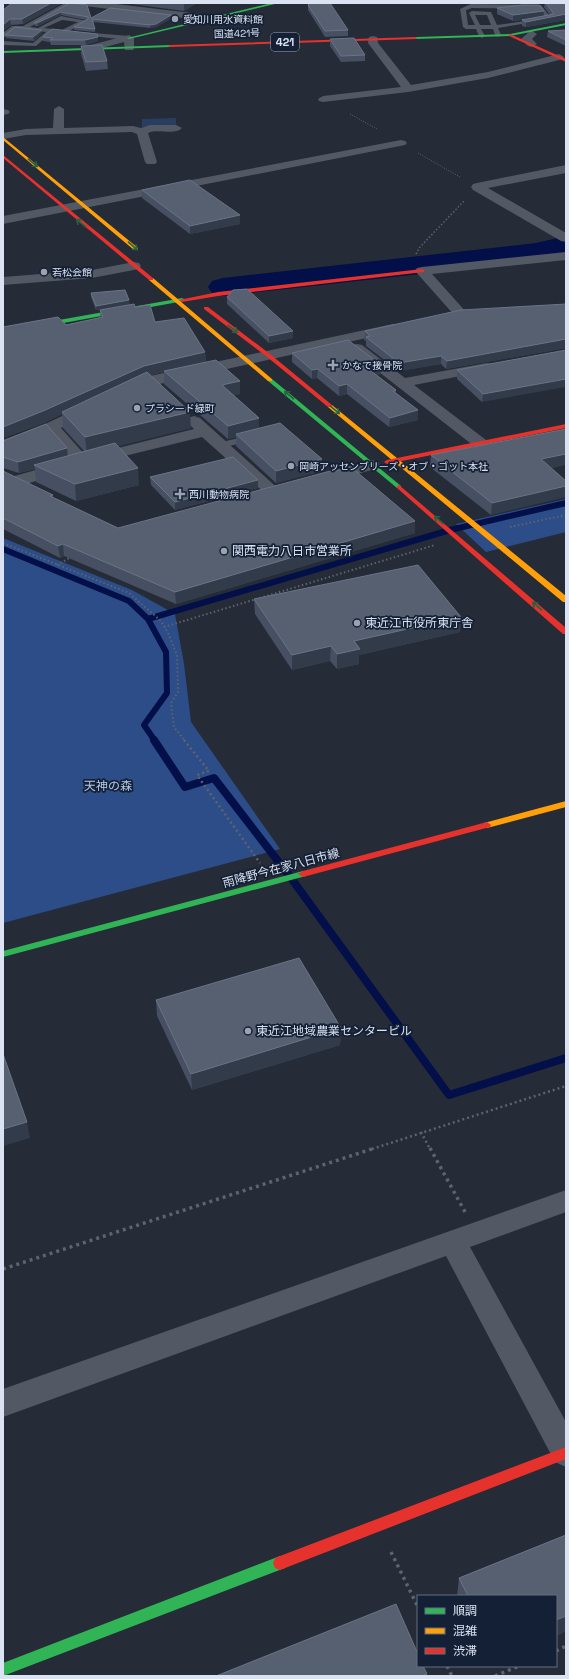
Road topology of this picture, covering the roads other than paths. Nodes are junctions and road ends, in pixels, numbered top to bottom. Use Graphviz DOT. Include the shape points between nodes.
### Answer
graph roads {
  1 [pos="69,3"];
  2 [pos="85,3"];
  3 [pos="165,3"];
  4 [pos="277,3"];
  5 [pos="114,5"];
  6 [pos="150,11"];
  7 [pos="208,18"];
  8 [pos="566,26"];
  9 [pos="24,28"];
  10 [pos="39,29"];
  11 [pos="51,30"];
  12 [pos="64,31"];
  13 [pos="496,31"];
  14 [pos="480,32"];
  15 [pos="566,32"];
  16 [pos="510,35"];
  17 [pos="3,36"];
  18 [pos="373,39"];
  19 [pos="532,39"];
  20 [pos="3,43"];
  21 [pos="129,43"];
  22 [pos="32,48"];
  23 [pos="87,49"];
  24 [pos="3,52"];
  25 [pos="563,59"];
  26 [pos="408,89"];
  27 [pos="323,99"];
  28 [pos="59,110"];
  29 [pos="176,128"];
  30 [pos="58,131"];
  31 [pos="142,132"];
  32 [pos="3,137"];
  33 [pos="401,143"];
  34 [pos="3,156"];
  35 [pos="151,162"];
  36 [pos="566,169"];
  37 [pos="85,205"];
  38 [pos="64,209"];
  39 [pos="3,220"];
  40 [pos="566,238"];
  41 [pos="566,256"];
  42 [pos="144,257"];
  43 [pos="134,266"];
  44 [pos="422,271"];
  45 [pos="3,280"];
  46 [pos="180,288"];
  47 [pos="192,298"];
  48 [pos="176,302"];
  49 [pos="475,313"];
  50 [pos="460,314"];
  51 [pos="445,317"];
  52 [pos="406,325"];
  53 [pos="3,332"];
  54 [pos="345,339"];
  55 [pos="268,355"];
  56 [pos="246,360"];
  57 [pos="503,364"];
  58 [pos="150,380"];
  59 [pos="401,383"];
  60 [pos="167,396"];
  61 [pos="115,397"];
  62 [pos="101,404"];
  63 [pos="183,411"];
  64 [pos="566,426"];
  65 [pos="52,427"];
  66 [pos="205,431"];
  67 [pos="257,436"];
  68 [pos="480,443"];
  69 [pos="221,445"];
  70 [pos="3,446"];
  71 [pos="396,460"];
  72 [pos="82,462"];
  73 [pos="372,466"];
  74 [pos="10,478"];
  75 [pos="312,482"];
  76 [pos="37,491"];
  77 [pos="274,492"];
  78 [pos="566,600"];
  79 [pos="566,632"];
  80 [pos="566,804"];
  81 [pos="3,954"];
  82 [pos="566,1201"];
  83 [pos="464,1236"];
  84 [pos="3,1403"];
  85 [pos="566,1452"];
  86 [pos="4,1666"];
  1 -- 9 [label="lane"];
  2 -- 5 [label="street"];
  3 -- 6 [label="street"];
  4 -- 7 [label="main road"];
  5 -- 6 [label="street"];
  6 -- 7 [label="street"];
  7 -- 21 [label="main road"];
  8 -- 16 [label="main road, 国道421号 / 421"];
  9 -- 10 [label="lane"];
  9 -- 17 [label="lane" via="14,27"];
  10 -- 11 [label="lane"];
  10 -- 12 [label="lane" via="61,18 84,21"];
  11 -- 12 [label="lane"];
  11 -- 22 [label="lane"];
  12 -- 21 [label="lane"];
  13 -- 14 [label="main road, 国道421号 / 421"];
  13 -- 14 [label="lane" via="489,13 472,13"];
  13 -- 14 [label="lane" via="549,19 541,7 471,6 463,9 466,27"];
  13 -- 16 [label="main road, 国道421号 / 421"];
  14 -- 18 [label="main road, 国道421号 / 421"];
  15 -- 19 [label="main road"];
  16 -- 19 [label="main road"];
  18 -- 21 [label="main road, 国道421号 / 421"];
  18 -- 26 [label="street" via="373,43"];
  19 -- 25 [label="main road"];
  20 -- 22 [label="lane"];
  21 -- 23 [label="street"];
  22 -- 23 [label="main road"];
  22 -- 24 [label="main road"];
  25 -- 26 [label="street"];
  26 -- 27 [label="street"];
  28 -- 30 [label="street"];
  29 -- 31 [label="street" via="150,128"];
  30 -- 31 [label="street" via="133,129"];
  30 -- 32 [label="street" via="26,132"];
  31 -- 35 [label="street"];
  32 -- 37 [label="main road, one-way"];
  33 -- 37 [label="street"];
  34 -- 38 [label="main road"];
  36 -- 40 [label="street" via="477,187"];
  37 -- 38 [label="street"];
  37 -- 42 [label="main road, one-way"];
  38 -- 39 [label="street"];
  43 -- 38 [label="main road, one-way"];
  41 -- 44 [label="street"];
  43 -- 45 [label="street" via="92,274"];
  43 -- 48 [label="main road"];
  44 -- 47 [label="main road"];
  44 -- 50 [label="street"];
  46 -- 47 [label="main road"];
  47 -- 48 [label="main road"];
  47 -- 55 [label="main road, one-way"];
  48 -- 53 [label="main road"];
  48 -- 56 [label="main road"];
  49 -- 50 [label="street"];
  50 -- 51 [label="street"];
  52 -- 54 [label="street"];
  54 -- 55 [label="street"];
  54 -- 59 [label="street"];
  55 -- 56 [label="street"];
  55 -- 71 [label="main road, one-way"];
  56 -- 58 [label="street"];
  73 -- 56 [label="main road, one-way"];
  57 -- 59 [label="street"];
  58 -- 60 [label="street"];
  58 -- 61 [label="street"];
  59 -- 68 [label="street"];
  62 -- 65 [label="street"];
  63 -- 66 [label="street"];
  64 -- 68 [label="main road"];
  65 -- 70 [label="street"];
  65 -- 72 [label="street"];
  66 -- 69 [label="street"];
  66 -- 72 [label="street"];
  67 -- 69 [label="lane"];
  68 -- 71 [label="main road"];
  69 -- 77 [label="street"];
  71 -- 73 [label="main road"];
  71 -- 78 [label="main road"];
  72 -- 74 [label="street"];
  73 -- 75 [label="street"];
  79 -- 73 [label="main road, one-way" via="450,530"];
  74 -- 76 [label="street"];
  80 -- 81 [label="main road, 雨降野今在家八日市線"];
  82 -- 83 [label="street"];
  83 -- 84 [label="street"];
  83 -- 85 [label="street"];
  85 -- 86 [label="main road"];
}
